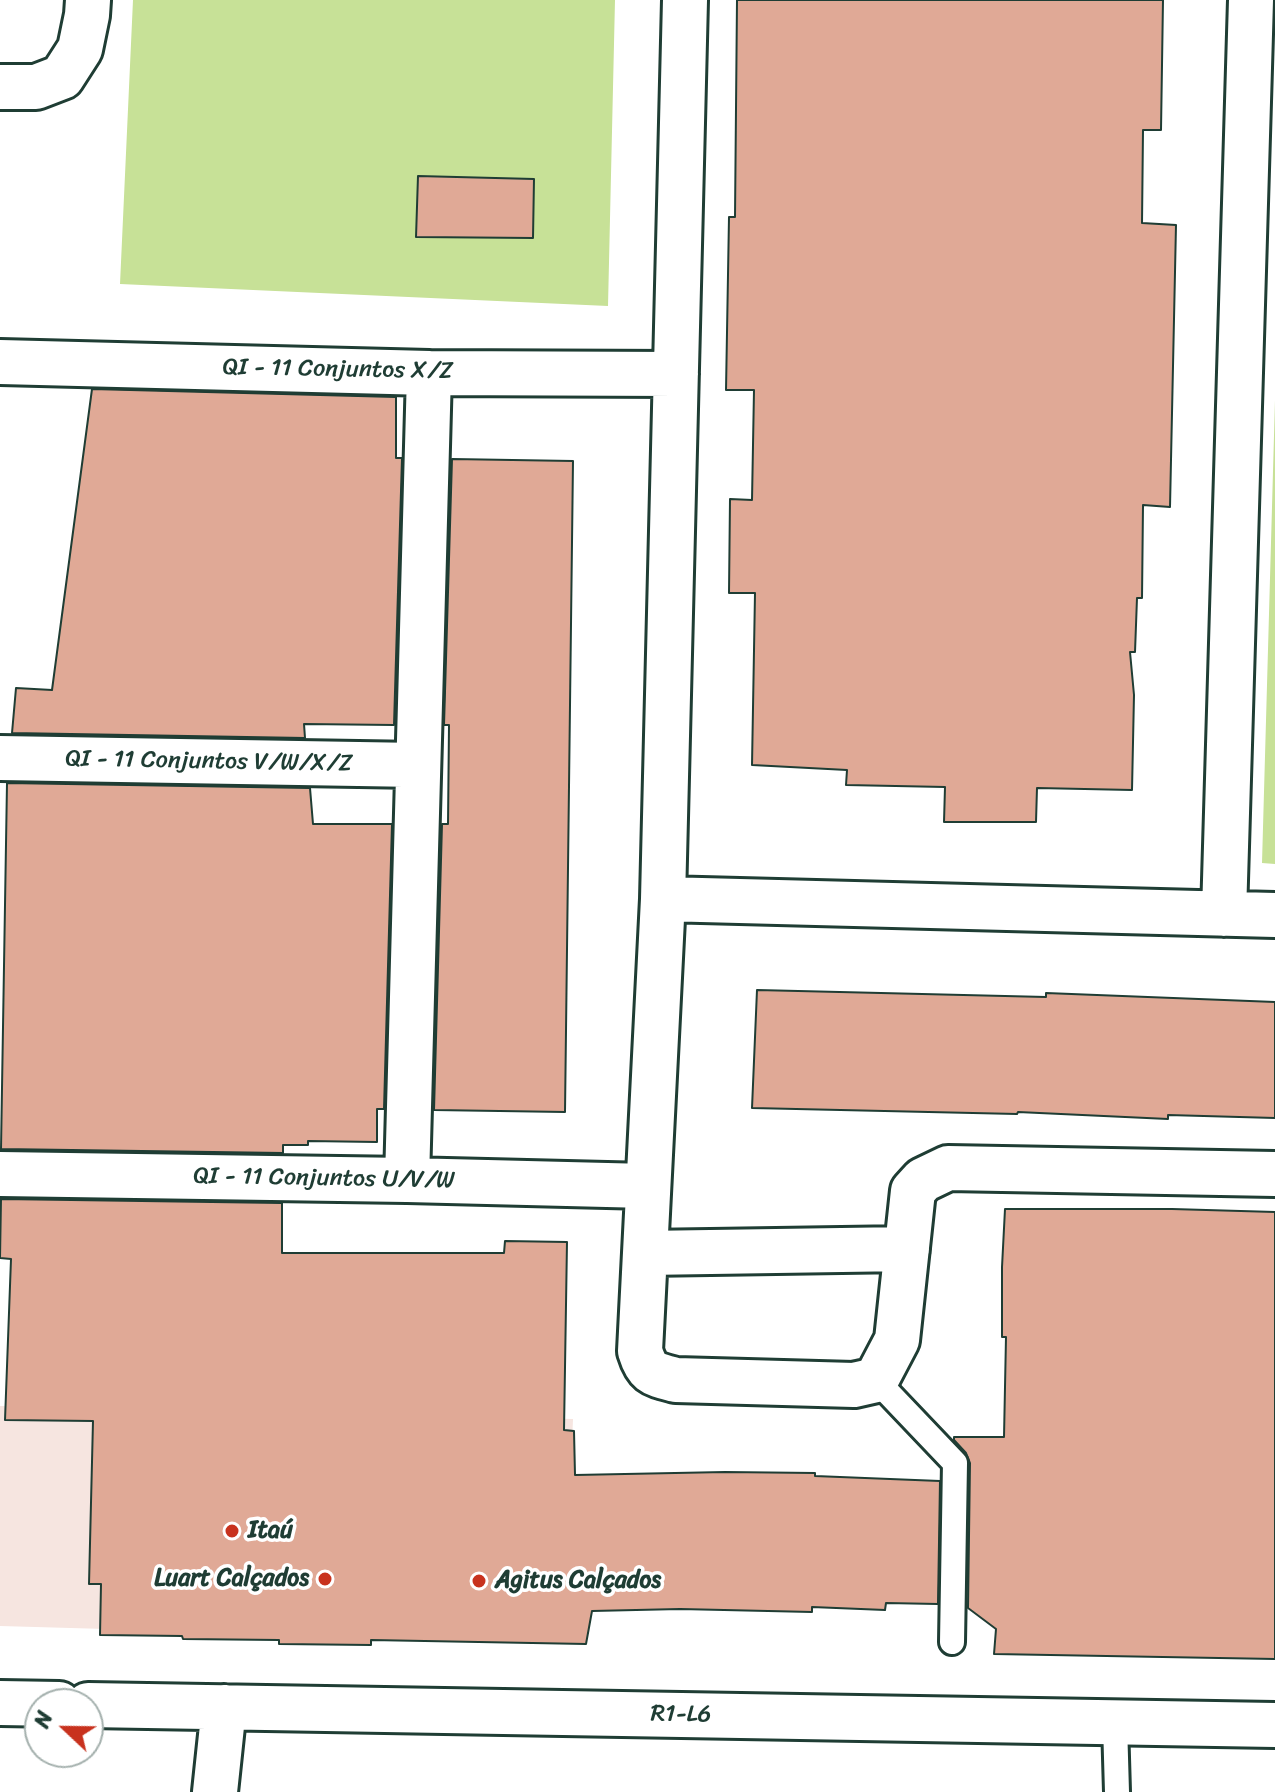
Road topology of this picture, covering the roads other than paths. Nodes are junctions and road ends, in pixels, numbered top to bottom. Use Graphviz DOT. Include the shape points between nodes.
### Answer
graph roads {
  1 [pos="88,0"];
  2 [pos="685,0"];
  3 [pos="1251,0"];
  4 [pos="0,87"];
  5 [pos="1259,292"];
  6 [pos="0,362"];
  7 [pos="429,373"];
  8 [pos="676,374"];
  9 [pos="0,758"];
  10 [pos="418,765"];
  11 [pos="663,899"];
  12 [pos="1224,914"];
  13 [pos="1275,915"];
  14 [pos="0,1174"];
  15 [pos="1275,1174"];
  16 [pos="407,1180"];
  17 [pos="647,1186"];
  18 [pos="907,1249"];
  19 [pos="645,1253"];
  20 [pos="876,1380"];
  21 [pos="952,1642"];
  22 [pos="0,1703"];
  23 [pos="24,1703"];
  24 [pos="104,1705"];
  25 [pos="224,1707"];
  26 [pos="1115,1723"];
  27 [pos="1275,1725"];
  28 [pos="215,1792"];
  29 [pos="1117,1792"];
  1 -- 4 [label="street" via="80,49 62,77 36,87"];
  2 -- 8 [label="street"];
  3 -- 5 [label="street"];
  5 -- 12 [label="street"];
  6 -- 7 [label="street, QI - 11 Conjuntos X/Z"];
  7 -- 8 [label="street, QI - 11 Conjuntos X/Z"];
  7 -- 10 [label="street"];
  8 -- 11 [label="street"];
  9 -- 10 [label="street, QI - 11 Conjuntos V/W/X/Z"];
  10 -- 16 [label="street"];
  11 -- 12 [label="street"];
  11 -- 17 [label="street"];
  12 -- 13 [label="street"];
  14 -- 16 [label="street, QI - 11 Conjuntos U/V/W"];
  15 -- 18 [label="street" via="948,1168 913,1191"];
  16 -- 17 [label="street, QI - 11 Conjuntos U/V/W"];
  17 -- 19 [label="street"];
  18 -- 19 [label="street"];
  18 -- 20 [label="street" via="897,1340"];
  19 -- 20 [label="street" via="640,1351 645,1367 654,1374 676,1380 854,1385"];
  20 -- 21 [label="lane" via="955,1463"];
  22 -- 23 [label="street"];
  24 -- 25 [label="street, R1-L6"];
  25 -- 26 [label="street, R1-L6"];
  25 -- 28 [label="street"];
  26 -- 27 [label="street, R1-L6"];
  26 -- 29 [label="lane"];
}
